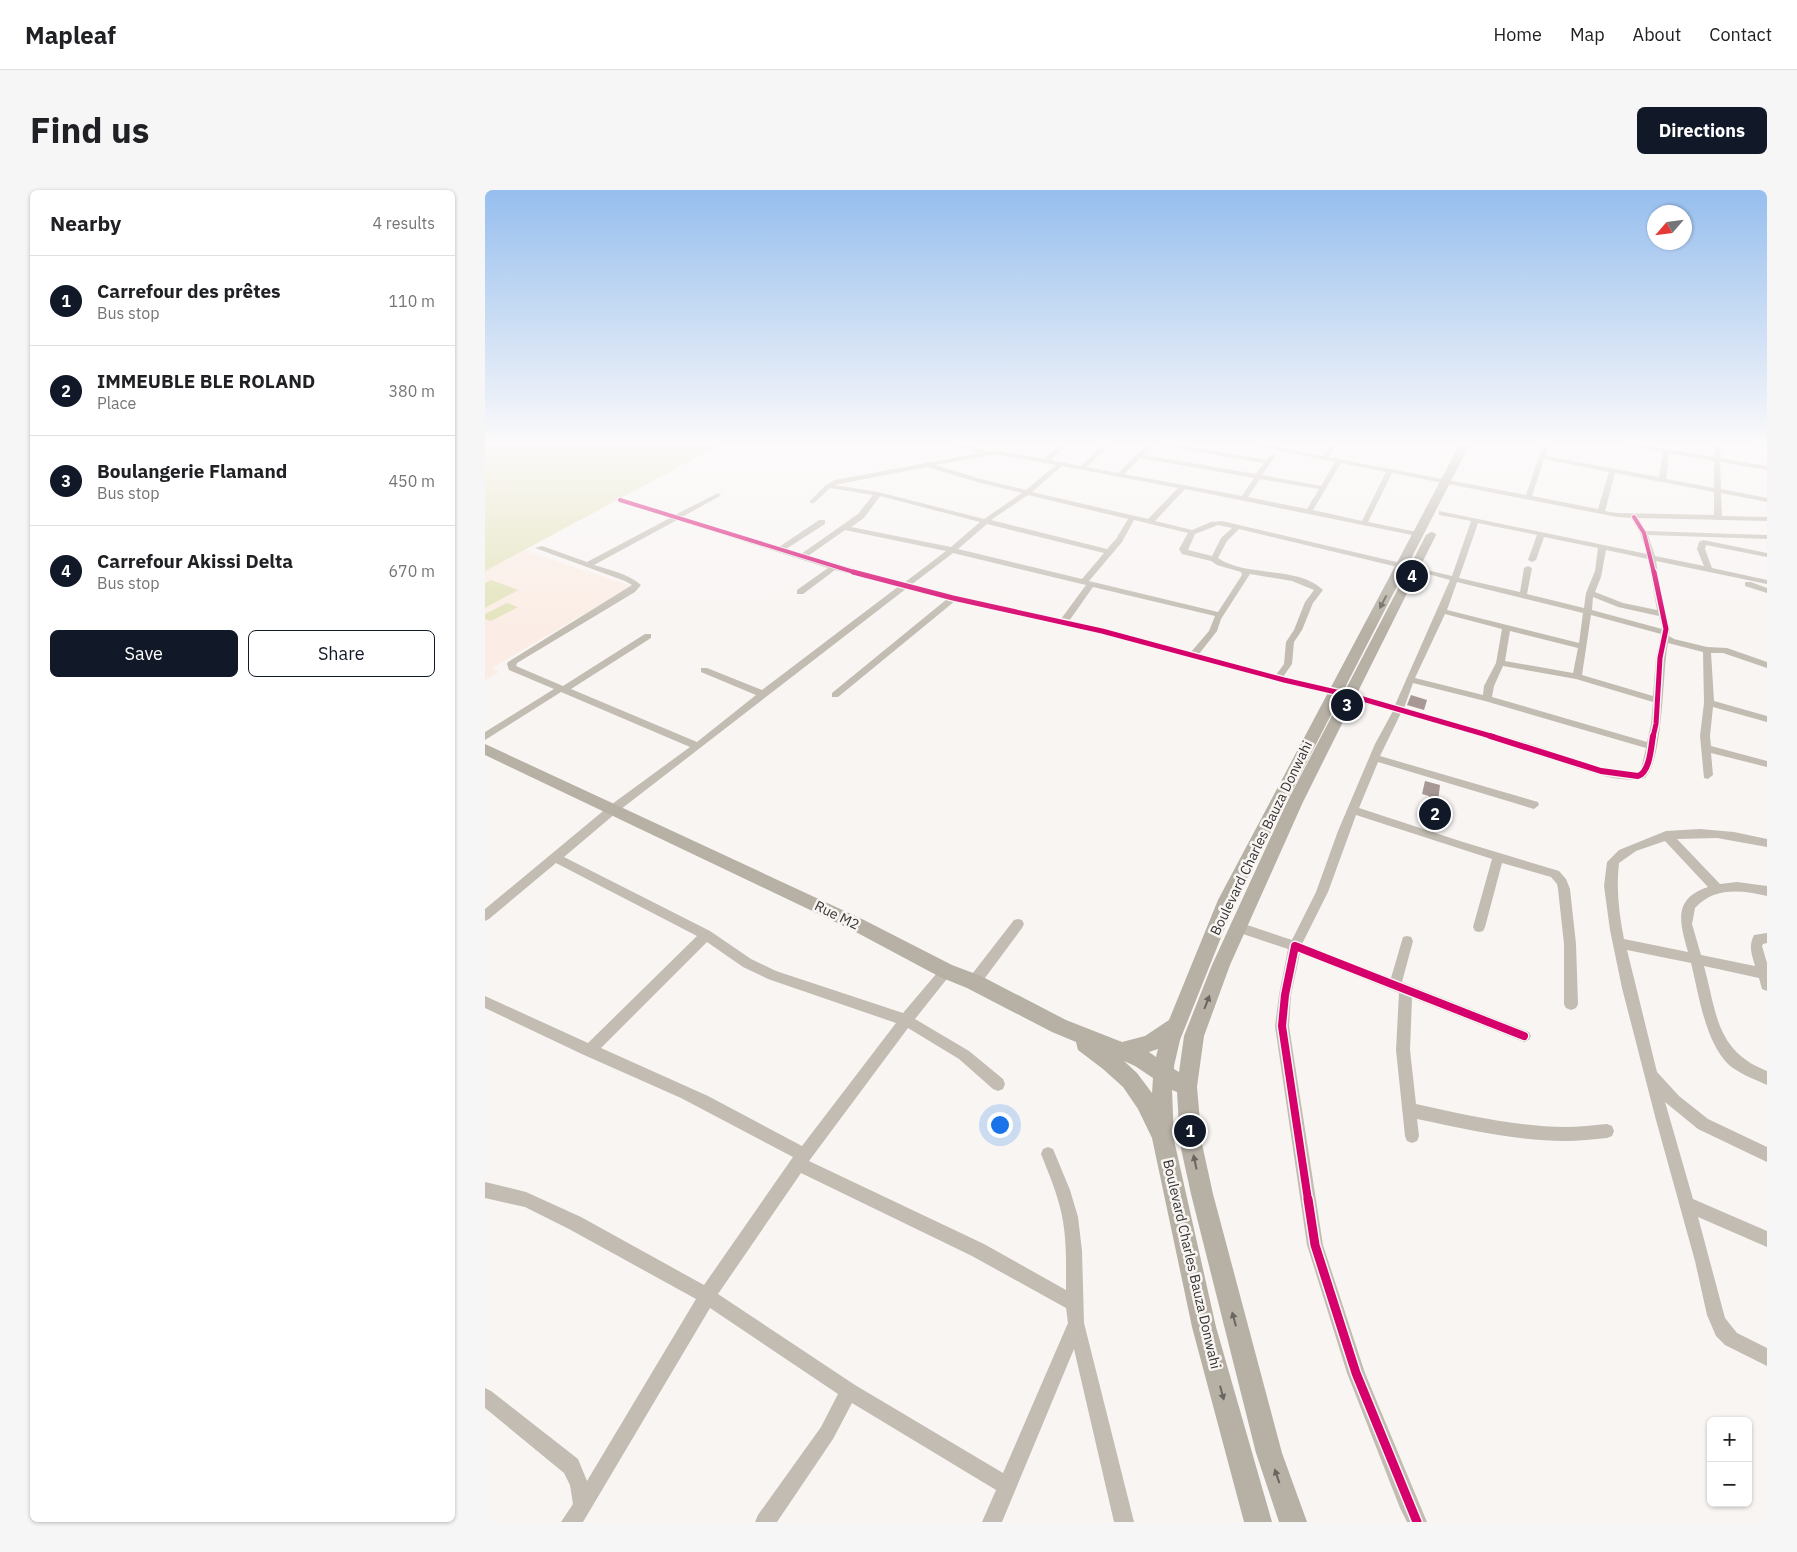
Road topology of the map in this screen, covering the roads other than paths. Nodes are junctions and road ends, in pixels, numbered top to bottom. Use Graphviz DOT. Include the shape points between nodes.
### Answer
graph roads {
  1 [pos="634,504"];
  2 [pos="700,504"];
  3 [pos="871,504"];
  4 [pos="921,504"];
  5 [pos="1010,504"];
  6 [pos="1074,504"];
  7 [pos="1167,504"];
  8 [pos="1275,504"];
  9 [pos="1313,504"];
  10 [pos="1373,504"];
  11 [pos="1437,504"];
  12 [pos="1444,504"];
  13 [pos="1560,504"];
  14 [pos="1603,504"];
  15 [pos="1718,504"];
  16 [pos="1309,511"];
  17 [pos="1601,512"];
  18 [pos="1442,513"];
  19 [pos="677,517"];
  20 [pos="1634,517"];
  21 [pos="1718,518"];
  22 [pos="1131,519"];
  23 [pos="1767,519"];
  24 [pos="987,520"];
  25 [pos="1475,520"];
  26 [pos="821,522"];
  27 [pos="1149,523"];
  28 [pos="1363,523"];
  29 [pos="845,528"];
  30 [pos="1236,528"];
  31 [pos="1192,532"];
  32 [pos="1644,533"];
  33 [pos="1541,534"];
  34 [pos="1419,535"];
  35 [pos="1767,537"];
  36 [pos="1602,547"];
  37 [pos="539,548"];
  38 [pos="781,549"];
  39 [pos="952,550"];
  40 [pos="1109,552"];
  41 [pos="1767,555"];
  42 [pos="804,556"];
  43 [pos="1652,558"];
  44 [pos="1214,559"];
  45 [pos="588,565"];
  46 [pos="834,566"];
  47 [pos="1408,568"];
  48 [pos="1245,570"];
  49 [pos="1709,570"];
  50 [pos="1453,579"];
  51 [pos="1767,582"];
  52 [pos="1087,583"];
  53 [pos="907,584"];
  54 [pos="1767,591"];
  55 [pos="800,592"];
  56 [pos="1590,593"];
  57 [pos="1523,596"];
  58 [pos="953,598"];
  59 [pos="1442,611"];
  60 [pos="1587,612"];
  61 [pos="1662,614"];
  62 [pos="1220,615"];
  63 [pos="1063,623"];
  64 [pos="1507,628"];
  65 [pos="1665,635"];
  66 [pos="648,636"];
  67 [pos="1583,647"];
  68 [pos="1707,650"];
  69 [pos="1193,656"];
  70 [pos="1500,663"];
  71 [pos="1767,665"];
  72 [pos="704,670"];
  73 [pos="1577,676"];
  74 [pos="1277,678"];
  75 [pos="1411,680"];
  76 [pos="561,690"];
  77 [pos="763,694"];
  78 [pos="1342,694"];
  79 [pos="835,695"];
  80 [pos="1487,699"];
  81 [pos="1656,700"];
  82 [pos="1709,703"];
  83 [pos="1398,710"];
  84 [pos="1767,719"];
  85 [pos="485,737"];
  86 [pos="698,746"];
  87 [pos="1650,746"];
  88 [pos="1707,748"];
  89 [pos="485,749"];
  90 [pos="1375,758"];
  91 [pos="1767,764"];
  92 [pos="1708,775"];
  93 [pos="1534,806"];
  94 [pos="612,810"];
  95 [pos="1352,810"];
  96 [pos="1666,835"];
  97 [pos="1767,843"];
  98 [pos="554,857"];
  99 [pos="1498,857"];
  100 [pos="1718,889"];
  101 [pos="1767,891"];
  102 [pos="485,916"];
  103 [pos="1018,924"];
  104 [pos="1238,927"];
  105 [pos="1479,927"];
  106 [pos="706,935"];
  107 [pos="1767,938"];
  108 [pos="1407,941"];
  109 [pos="1619,943"];
  110 [pos="1295,946"];
  111 [pos="1695,958"];
  112 [pos="946,971"];
  113 [pos="1765,979"];
  114 [pos="974,982"];
  115 [pos="1401,988"];
  116 [pos="485,1002"];
  117 [pos="1571,1004"];
  118 [pos="906,1020"];
  119 [pos="1177,1024"];
  120 [pos="1059,1026"];
  121 [pos="1523,1036"];
  122 [pos="1124,1050"];
  123 [pos="589,1051"];
  124 [pos="1650,1074"];
  125 [pos="1767,1078"];
  126 [pos="1163,1081"];
  127 [pos="1133,1082"];
  128 [pos="998,1084"];
  129 [pos="1187,1087"];
  130 [pos="1409,1110"];
  131 [pos="1607,1131"];
  132 [pos="1412,1136"];
  133 [pos="1163,1140"];
  134 [pos="1049,1154"];
  135 [pos="1767,1154"];
  136 [pos="801,1160"];
  137 [pos="485,1190"];
  138 [pos="1687,1204"];
  139 [pos="1767,1239"];
  140 [pos="707,1296"];
  141 [pos="1073,1304"];
  142 [pos="1076,1323"];
  143 [pos="1767,1357"];
  144 [pos="849,1391"];
  145 [pos="485,1397"];
  146 [pos="1008,1486"];
  147 [pos="583,1506"];
  148 [pos="571,1522"];
  149 [pos="765,1522"];
  150 [pos="992,1522"];
  151 [pos="1124,1522"];
  152 [pos="1258,1522"];
  153 [pos="1293,1522"];
  154 [pos="1417,1522"];
  1 -- 19 [label="street"];
  2 -- 19 [label="street"];
  3 -- 29 [label="street"];
  4 -- 24 [label="street"];
  5 -- 24 [label="street"];
  6 -- 22 [label="street"];
  7 -- 27 [label="street"];
  8 -- 16 [label="street"];
  9 -- 16 [label="street"];
  10 -- 28 [label="street"];
  11 -- 34 [label="main road, Boulevard Charles Bauza Donwahi"];
  12 -- 18 [label="main road, Boulevard Charles Bauza Donwahi"];
  13 -- 17 [label="street"];
  14 -- 17 [label="street"];
  15 -- 21 [label="street"];
  16 -- 28 [label="street"];
  17 -- 20 [label="street"];
  18 -- 25 [label="street"];
  18 -- 47 [label="main road, Boulevard Charles Bauza Donwahi"];
  19 -- 38 [label="street"];
  19 -- 45 [label="street"];
  20 -- 21 [label="street"];
  20 -- 32 [label="street"];
  21 -- 23 [label="street"];
  22 -- 27 [label="street"];
  22 -- 40 [label="street"];
  24 -- 39 [label="street"];
  24 -- 40 [label="street"];
  25 -- 33 [label="street"];
  25 -- 50 [label="street"];
  26 -- 38 [label="street"];
  27 -- 31 [label="street"];
  28 -- 34 [label="street"];
  29 -- 39 [label="street"];
  29 -- 42 [label="street"];
  30 -- 31 [label="street" via="1215,523"];
  30 -- 44 [label="street"];
  30 -- 47 [label="street"];
  31 -- 44 [label="street" via="1183,549 1185,552"];
  32 -- 35 [label="street"];
  32 -- 43 [label="street"];
  33 -- 36 [label="street"];
  33 -- 57 [label="street"];
  34 -- 47 [label="main road, Boulevard Charles Bauza Donwahi"];
  36 -- 43 [label="street"];
  36 -- 56 [label="street" via="1597,577"];
  37 -- 45 [label="street"];
  38 -- 42 [label="street"];
  39 -- 52 [label="street"];
  39 -- 53 [label="street"];
  40 -- 52 [label="street"];
  41 -- 49 [label="street" via="1703,542 1701,549"];
  42 -- 46 [label="street"];
  43 -- 49 [label="street"];
  43 -- 61 [label="street"];
  44 -- 48 [label="street"];
  45 -- 76 [label="street" via="637,585 511,664 512,668"];
  46 -- 53 [label="street"];
  46 -- 55 [label="street"];
  47 -- 50 [label="street"];
  47 -- 78 [label="main road, Boulevard Charles Bauza Donwahi"];
  48 -- 62 [label="street" via="1247,574"];
  48 -- 74 [label="street" via="1290,579 1319,590 1309,602 1290,642 1288,664"];
  49 -- 51 [label="street"];
  49 -- 54 [label="street"];
  50 -- 57 [label="street"];
  50 -- 59 [label="street"];
  52 -- 62 [label="street"];
  52 -- 63 [label="street"];
  53 -- 58 [label="street"];
  53 -- 77 [label="street"];
  56 -- 60 [label="street"];
  56 -- 61 [label="street"];
  57 -- 60 [label="street"];
  58 -- 63 [label="street"];
  58 -- 79 [label="street"];
  59 -- 64 [label="street"];
  59 -- 75 [label="street"];
  60 -- 65 [label="street"];
  60 -- 67 [label="street"];
  61 -- 65 [label="street" via="1667,629"];
  62 -- 69 [label="street" via="1213,631"];
  63 -- 69 [label="street"];
  64 -- 67 [label="street"];
  64 -- 70 [label="street"];
  65 -- 68 [label="street" via="1671,641"];
  65 -- 81 [label="street"];
  66 -- 76 [label="street"];
  67 -- 73 [label="street"];
  68 -- 71 [label="street" via="1723,650"];
  68 -- 82 [label="street"];
  69 -- 74 [label="street"];
  70 -- 73 [label="street"];
  70 -- 80 [label="street" via="1489,686"];
  72 -- 77 [label="street"];
  73 -- 81 [label="street"];
  74 -- 78 [label="street"];
  75 -- 80 [label="street"];
  75 -- 83 [label="street"];
  76 -- 85 [label="street"];
  76 -- 86 [label="street"];
  77 -- 86 [label="street"];
  78 -- 83 [label="street"];
  78 -- 104 [label="main road, Boulevard Charles Bauza Donwahi"];
  78 -- 119 [label="main road, Boulevard Charles Bauza Donwahi" via="1227,900"];
  80 -- 87 [label="street"];
  81 -- 87 [label="street" via="1656,724"];
  82 -- 84 [label="street"];
  82 -- 88 [label="street" via="1705,730"];
  83 -- 87 [label="street" via="1625,776 1643,774 1647,769"];
  83 -- 90 [label="street"];
  86 -- 94 [label="street"];
  88 -- 91 [label="street"];
  88 -- 92 [label="street"];
  89 -- 94 [label="main road, Rue M2"];
  90 -- 93 [label="street"];
  90 -- 95 [label="street"];
  94 -- 98 [label="street"];
  94 -- 112 [label="main road, Rue M2" via="849,921"];
  95 -- 99 [label="street"];
  95 -- 110 [label="street" via="1321,892"];
  96 -- 97 [label="street" via="1736,835"];
  96 -- 100 [label="street"];
  96 -- 109 [label="street" via="1626,851 1613,862 1609,876"];
  98 -- 102 [label="street"];
  98 -- 106 [label="street"];
  99 -- 105 [label="street"];
  99 -- 117 [label="street" via="1555,874 1562,882 1570,944"];
  100 -- 101 [label="street" via="1735,885"];
  100 -- 111 [label="street" via="1697,898 1689,907 1686,924"];
  103 -- 114 [label="street"];
  104 -- 110 [label="street"];
  129 -- 104 [label="main road, Boulevard Charles Bauza Donwahi, one-way" via="1194,1036"];
  106 -- 118 [label="street" via="747,963 771,974"];
  106 -- 123 [label="street"];
  107 -- 113 [label="street" via="1758,939 1756,946"];
  108 -- 115 [label="street"];
  109 -- 111 [label="street"];
  109 -- 124 [label="street"];
  110 -- 115 [label="street"];
  110 -- 154 [label="street" via="1282,1026 1315,1244 1356,1373"];
  111 -- 113 [label="street"];
  111 -- 125 [label="street" via="1718,1040 1727,1056"];
  112 -- 114 [label="main road, Rue M2"];
  112 -- 118 [label="street"];
  114 -- 120 [label="main road, Rue M2"];
  115 -- 121 [label="street"];
  115 -- 130 [label="street"];
  116 -- 123 [label="street"];
  118 -- 128 [label="street" via="964,1055"];
  118 -- 136 [label="street"];
  119 -- 122 [label="main road" via="1153,1044"];
  119 -- 126 [label="main road, Boulevard Charles Bauza Donwahi" via="1170,1040"];
  120 -- 122 [label="main road, Rue M2" via="1103,1045"];
  120 -- 127 [label="main road, Rue M2" via="1113,1063"];
  122 -- 126 [label="main road, Rue M2" via="1142,1059"];
  123 -- 136 [label="street" via="670,1085 744,1122"];
  124 -- 135 [label="street" via="1674,1101 1703,1124"];
  124 -- 138 [label="street"];
  126 -- 127 [label="main road"];
  126 -- 129 [label="main road"];
  126 -- 133 [label="main road, Boulevard Charles Bauza Donwahi"];
  127 -- 133 [label="main road, Rue M2" via="1144,1097"];
  153 -- 129 [label="main road, Boulevard Charles Bauza Donwahi, one-way" via="1269,1452 1202,1194 1191,1144"];
  130 -- 131 [label="street" via="1529,1132"];
  130 -- 132 [label="street"];
  133 -- 152 [label="main road, Boulevard Charles Bauza Donwahi, one-way" via="1204,1327"];
  134 -- 141 [label="street" via="1073,1228"];
  136 -- 140 [label="street"];
  136 -- 141 [label="street" via="978,1250"];
  137 -- 140 [label="street" via="526,1200 575,1223"];
  138 -- 139 [label="street"];
  138 -- 143 [label="street" via="1723,1330 1735,1342"];
  140 -- 144 [label="street"];
  140 -- 147 [label="street"];
  141 -- 142 [label="street"];
  142 -- 146 [label="street"];
  142 -- 151 [label="street"];
  144 -- 146 [label="street"];
  144 -- 149 [label="street" via="827,1433"];
  145 -- 147 [label="street" via="571,1466"];
  146 -- 150 [label="street"];
  147 -- 148 [label="street"];
}
